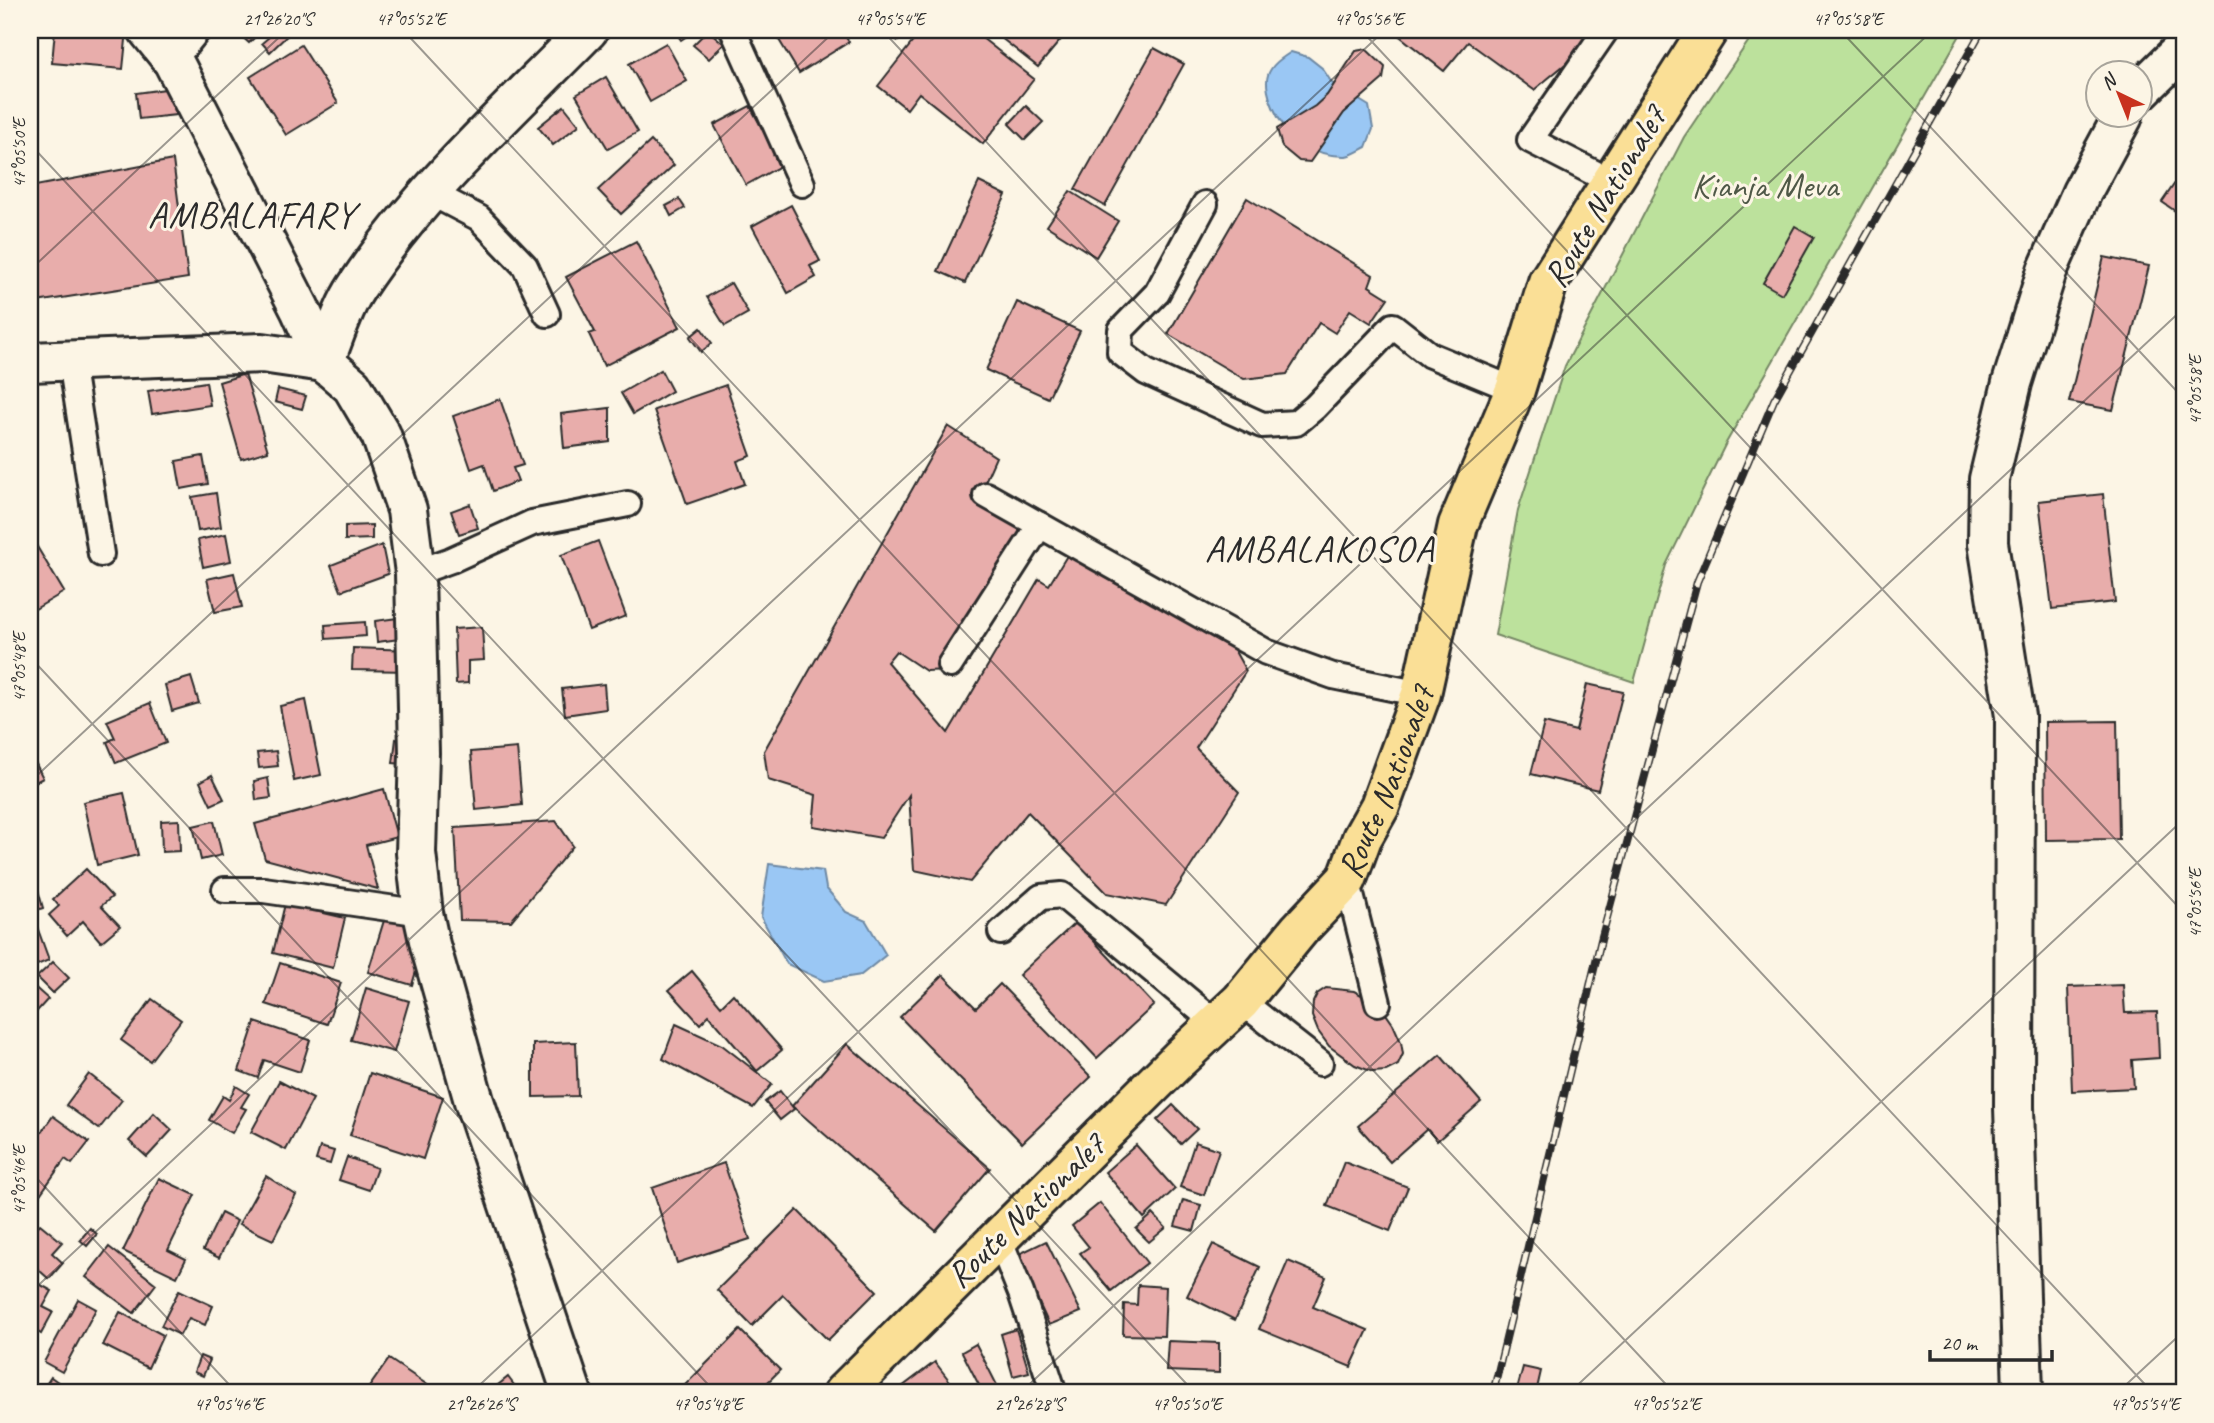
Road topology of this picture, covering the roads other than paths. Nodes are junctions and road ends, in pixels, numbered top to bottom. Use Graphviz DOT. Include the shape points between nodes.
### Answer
graph roads {
  1 [pos="148,30"];
  2 [pos="198,30"];
  3 [pos="588,30"];
  4 [pos="733,30"];
  5 [pos="1606,30"];
  6 [pos="1708,30"];
  7 [pos="2184,48"];
  8 [pos="173,61"];
  9 [pos="2154,77"];
  10 [pos="2115,130"];
  11 [pos="1610,181"];
  12 [pos="802,184"];
  13 [pos="431,193"];
  14 [pos="1206,204"];
  15 [pos="547,314"];
  16 [pos="71,361"];
  17 [pos="30,362"];
  18 [pos="324,362"];
  19 [pos="1514,390"];
  20 [pos="986,495"];
  21 [pos="628,504"];
  22 [pos="1040,525"];
  23 [pos="101,554"];
  24 [pos="415,573"];
  25 [pos="950,665"];
  26 [pos="1421,694"];
  27 [pos="1347,879"];
  28 [pos="225,890"];
  29 [pos="423,912"];
  30 [pos="1001,932"];
  31 [pos="1378,1003"];
  32 [pos="1229,1013"];
  33 [pos="1320,1062"];
  34 [pos="999,1238"];
  35 [pos="572,1393"];
  36 [pos="843,1393"];
  37 [pos="1054,1393"];
  38 [pos="2023,1393"];
  1 -- 8 [label="street"];
  2 -- 8 [label="lane"];
  3 -- 13 [label="street"];
  4 -- 12 [label="lane"];
  5 -- 11 [label="lane" via="1530,140"];
  6 -- 11 [label="main road, Route Nationale7"];
  7 -- 9 [label="street"];
  8 -- 18 [label="street"];
  10 -- 38 [label="street" via="2048,271 2012,383 1989,479 1988,543 2015,716 2014,1107"];
  11 -- 19 [label="main road, Route Nationale7" via="1548,282"];
  13 -- 15 [label="lane" via="479,218 525,266"];
  13 -- 18 [label="street" via="354,290"];
  14 -- 19 [label="lane" via="1157,293 1121,330 1120,352 1146,372 1262,425 1296,423 1393,326 1430,355"];
  16 -- 17 [label="street"];
  16 -- 18 [label="street" via="262,353"];
  16 -- 23 [label="lane"];
  18 -- 24 [label="street" via="352,386 381,435 407,510"];
  19 -- 26 [label="main road, Route Nationale7" via="1458,524"];
  20 -- 22 [label="lane"];
  21 -- 24 [label="lane" via="532,523"];
  22 -- 25 [label="lane"];
  22 -- 26 [label="lane" via="1266,652 1334,676"];
  24 -- 29 [label="street" via="416,853"];
  26 -- 27 [label="main road, Route Nationale7" via="1380,806"];
  27 -- 31 [label="lane"];
  27 -- 32 [label="main road, Route Nationale7"];
  28 -- 29 [label="lane" via="264,890"];
  29 -- 35 [label="street" via="474,1101"];
  30 -- 32 [label="lane" via="1041,897 1062,895"];
  32 -- 33 [label="lane"];
  32 -- 34 [label="main road, Route Nationale7"];
  34 -- 36 [label="main road, Route Nationale7"];
  34 -- 37 [label="lane"];
}
